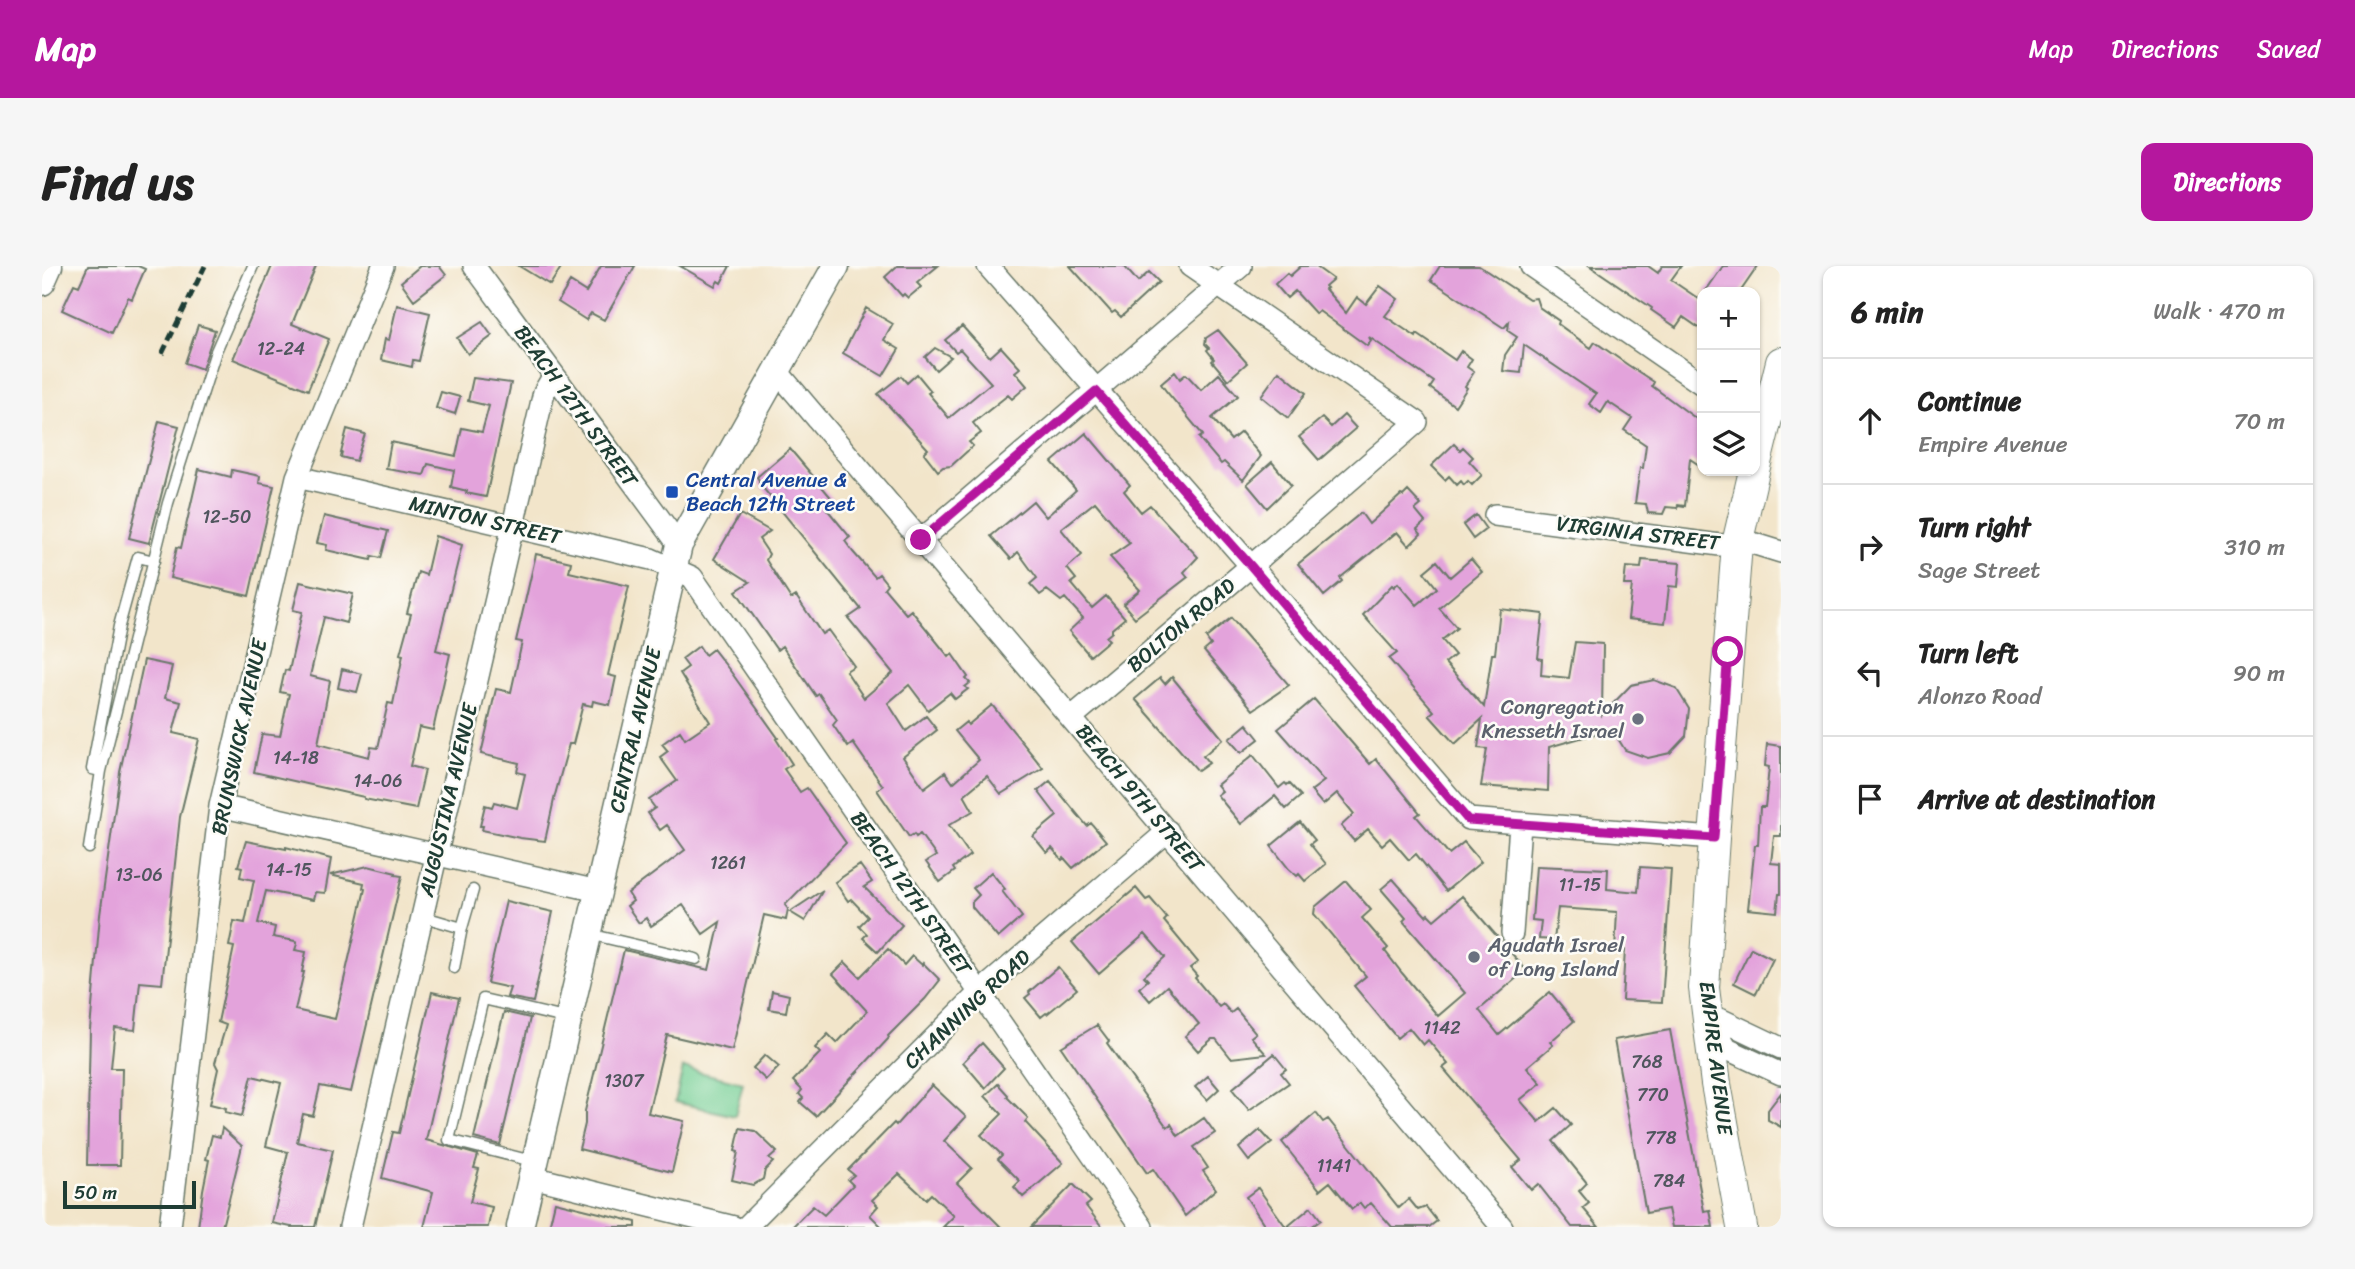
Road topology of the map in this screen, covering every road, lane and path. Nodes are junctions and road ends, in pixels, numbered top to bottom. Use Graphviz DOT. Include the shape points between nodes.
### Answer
graph roads {
  1 [pos="49,266"];
  2 [pos="253,266"];
  3 [pos="383,266"];
  4 [pos="474,266"];
  5 [pos="836,266"];
  6 [pos="988,266"];
  7 [pos="1190,266"];
  8 [pos="1241,266"];
  9 [pos="1543,270"];
  10 [pos="42,282"];
  11 [pos="1219,286"];
  12 [pos="1781,362"];
  13 [pos="776,370"];
  14 [pos="554,375"];
  15 [pos="1697,380"];
  16 [pos="1096,391"];
  17 [pos="1760,420"];
  18 [pos="1752,476"];
  19 [pos="297,477"];
  20 [pos="1495,515"];
  21 [pos="512,526"];
  22 [pos="921,540"];
  23 [pos="1737,544"];
  24 [pos="1781,552"];
  25 [pos="675,557"];
  26 [pos="154,561"];
  27 [pos="1251,566"];
  28 [pos="1072,717"];
  29 [pos="102,771"];
  30 [pos="220,806"];
  31 [pos="1520,824"];
  32 [pos="1167,831"];
  33 [pos="1714,838"];
  34 [pos="89,848"];
  35 [pos="435,855"];
  36 [pos="473,890"];
  37 [pos="598,891"];
  38 [pos="421,916"];
  39 [pos="462,928"];
  40 [pos="1512,933"];
  41 [pos="588,934"];
  42 [pos="696,959"];
  43 [pos="454,968"];
  44 [pos="980,992"];
  45 [pos="1707,1016"];
  46 [pos="569,1019"];
  47 [pos="1781,1048"];
  48 [pos="1781,1074"];
  49 [pos="534,1170"];
  50 [pos="170,1227"];
  51 [pos="350,1227"];
  52 [pos="520,1227"];
  53 [pos="734,1227"];
  54 [pos="746,1227"];
  55 [pos="1142,1227"];
  56 [pos="1502,1227"];
  57 [pos="1742,1227"];
  1 -- 10 [label="street"];
  2 -- 26 [label="lane" via="216,351"];
  3 -- 19 [label="street, BRUNSWICK AVENUE"];
  4 -- 14 [label="street, BEACH 12TH STREET"];
  5 -- 13 [label="street, CENTRAL AVENUE"];
  6 -- 16 [label="street"];
  7 -- 11 [label="street"];
  8 -- 11 [label="street"];
  9 -- 15 [label="street"];
  11 -- 16 [label="street"];
  11 -- 27 [label="street, BOLTON ROAD" via="1417,422"];
  12 -- 17 [label="main road, EMPIRE AVENUE"];
  13 -- 22 [label="street, BEACH 9TH STREET"];
  13 -- 25 [label="street, CENTRAL AVENUE"];
  14 -- 21 [label="street, AUGUSTINA AVENUE" via="544,392"];
  14 -- 25 [label="street, BEACH 12TH STREET"];
  16 -- 22 [label="street"];
  16 -- 27 [label="street"];
  18 -- 23 [label="main road, EMPIRE AVENUE"];
  19 -- 21 [label="street, MINTON STREET"];
  19 -- 30 [label="street, BRUNSWICK AVENUE"];
  20 -- 23 [label="street, VIRGINIA STREET"];
  21 -- 25 [label="street, MINTON STREET" via="651,559"];
  21 -- 35 [label="street, AUGUSTINA AVENUE"];
  22 -- 28 [label="street, BEACH 9TH STREET"];
  23 -- 24 [label="street, VIRGINIA STREET" via="1752,543"];
  23 -- 33 [label="main road, EMPIRE AVENUE"];
  25 -- 37 [label="street, CENTRAL AVENUE"];
  25 -- 44 [label="street, BEACH 12TH STREET"];
  26 -- 29 [label="lane"];
  26 -- 29 [label="lane" via="138,557 120,626 92,769"];
  27 -- 28 [label="street, BOLTON ROAD"];
  27 -- 31 [label="street" via="1468,820"];
  28 -- 32 [label="street, BEACH 9TH STREET"];
  29 -- 34 [label="lane"];
  30 -- 35 [label="street"];
  30 -- 50 [label="street, BRUNSWICK AVENUE"];
  31 -- 33 [label="street"];
  31 -- 40 [label="street"];
  32 -- 44 [label="street, CHANNING ROAD"];
  32 -- 56 [label="street, BEACH 9TH STREET"];
  33 -- 45 [label="main road, EMPIRE AVENUE" via="1704,988"];
  35 -- 37 [label="street"];
  35 -- 38 [label="street, AUGUSTINA AVENUE"];
  36 -- 39 [label="lane"];
  37 -- 41 [label="street, CENTRAL AVENUE"];
  38 -- 39 [label="lane"];
  38 -- 51 [label="street, AUGUSTINA AVENUE"];
  39 -- 43 [label="lane"];
  41 -- 42 [label="lane"];
  41 -- 46 [label="street, CENTRAL AVENUE"];
  44 -- 54 [label="street, CHANNING ROAD"];
  44 -- 55 [label="street, BEACH 12TH STREET"];
  45 -- 47 [label="street"];
  45 -- 48 [label="street" via="1727,1049"];
  45 -- 57 [label="main road, EMPIRE AVENUE"];
  46 -- 49 [label="street, CENTRAL AVENUE"];
  46 -- 49 [label="lane" via="482,999 449,1140"];
  49 -- 52 [label="street, CENTRAL AVENUE"];
  49 -- 53 [label="street"];
}
